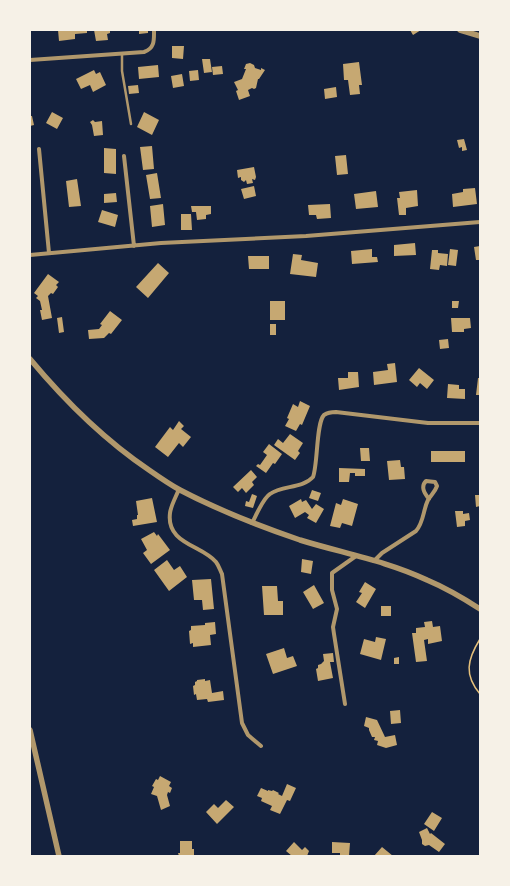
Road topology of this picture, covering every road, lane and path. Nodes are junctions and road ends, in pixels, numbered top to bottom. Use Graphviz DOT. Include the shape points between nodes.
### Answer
graph roads {
  1 [pos="154,30"];
  2 [pos="460,30"];
  3 [pos="480,36"];
  4 [pos="122,53"];
  5 [pos="30,60"];
  6 [pos="131,124"];
  7 [pos="39,149"];
  8 [pos="124,156"];
  9 [pos="480,222"];
  10 [pos="134,246"];
  11 [pos="49,253"];
  12 [pos="30,255"];
  13 [pos="30,359"];
  14 [pos="480,423"];
  15 [pos="179,489"];
  16 [pos="429,499"];
  17 [pos="252,523"];
  18 [pos="356,556"];
  19 [pos="374,562"];
  20 [pos="480,609"];
  21 [pos="480,639"];
  22 [pos="480,694"];
  23 [pos="345,704"];
  24 [pos="30,730"];
  25 [pos="261,746"];
  26 [pos="59,856"];
  1 -- 4 [label="street" via="154,43 150,49 144,52"];
  2 -- 3 [label="street"];
  4 -- 5 [label="street"];
  4 -- 6 [label="lane" via="122,71"];
  7 -- 11 [label="street"];
  8 -- 10 [label="street"];
  9 -- 10 [label="street" via="251,240 189,241"];
  10 -- 11 [label="street"];
  11 -- 12 [label="street"];
  13 -- 15 [label="street" via="60,394 93,426 131,458"];
  14 -- 17 [label="street" via="428,423 336,412 326,414 322,418 313,477 304,483 268,495"];
  15 -- 17 [label="street"];
  15 -- 25 [label="street" via="170,511 171,524 178,536 211,557 222,574 242,724 248,735"];
  16 -- 16 [label="street" via="437,486 435,482 426,481 423,487"];
  16 -- 19 [label="street" via="422,522 416,531 382,553"];
  17 -- 18 [label="street"];
  18 -- 19 [label="street"];
  18 -- 23 [label="street" via="335,570 331,577 337,609 333,627"];
  19 -- 20 [label="street" via="426,579"];
  21 -- 22 [label="path" via="471,657 469,674 471,682"];
  24 -- 26 [label="street"];
}
